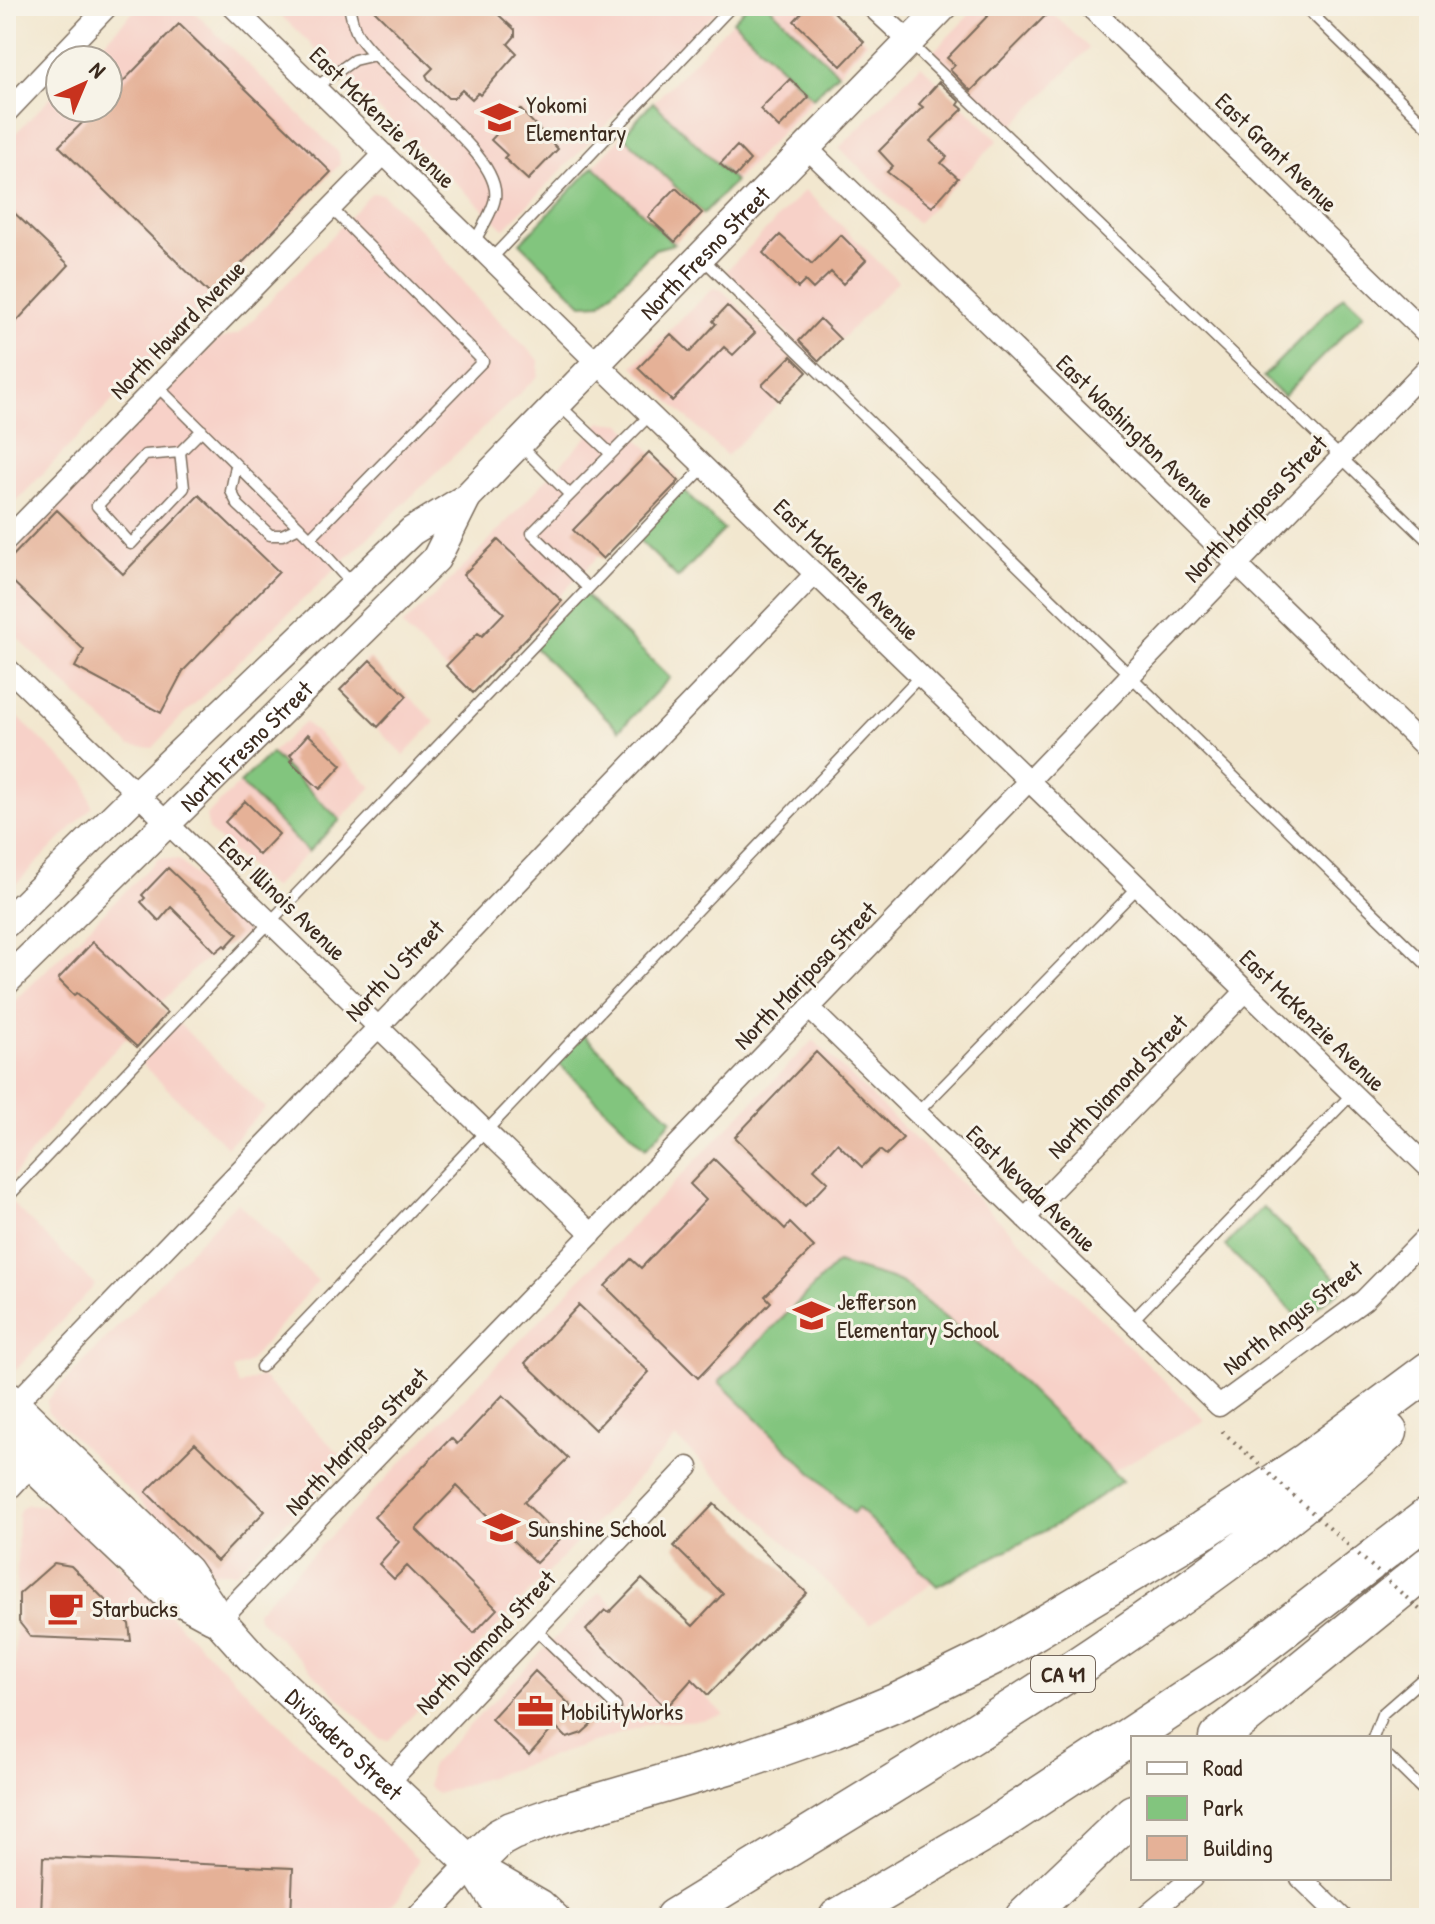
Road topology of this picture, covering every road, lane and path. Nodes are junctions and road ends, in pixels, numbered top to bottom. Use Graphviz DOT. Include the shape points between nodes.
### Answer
graph roads {
  1 [pos="108,6"];
  2 [pos="232,6"];
  3 [pos="349,6"];
  4 [pos="732,6"];
  5 [pos="871,6"];
  6 [pos="944,6"];
  7 [pos="1089,6"];
  8 [pos="1304,6"];
  9 [pos="910,42"];
  10 [pos="375,55"];
  11 [pos="316,87"];
  12 [pos="6,113"];
  13 [pos="1429,128"];
  14 [pos="807,148"];
  15 [pos="384,154"];
  16 [pos="331,208"];
  17 [pos="474,243"];
  18 [pos="702,258"];
  19 [pos="491,259"];
  20 [pos="1429,336"];
  21 [pos="597,363"];
  22 [pos="1429,366"];
  23 [pos="157,386"];
  24 [pos="558,403"];
  25 [pos="650,415"];
  26 [pos="202,430"];
  27 [pos="519,444"];
  28 [pos="180,452"];
  29 [pos="610,453"];
  30 [pos="1341,457"];
  31 [pos="236,466"];
  32 [pos="704,467"];
  33 [pos="570,495"];
  34 [pos="466,498"];
  35 [pos="299,527"];
  36 [pos="310,538"];
  37 [pos="6,540"];
  38 [pos="1429,542"];
  39 [pos="1237,565"];
  40 [pos="815,574"];
  41 [pos="354,586"];
  42 [pos="588,588"];
  43 [pos="6,667"];
  44 [pos="1130,675"];
  45 [pos="920,676"];
  46 [pos="1429,751"];
  47 [pos="1029,781"];
  48 [pos="137,794"];
  49 [pos="166,822"];
  50 [pos="1138,887"];
  51 [pos="270,922"];
  52 [pos="6,923"];
  53 [pos="1429,967"];
  54 [pos="6,981"];
  55 [pos="1246,991"];
  56 [pos="809,1008"];
  57 [pos="378,1025"];
  58 [pos="1352,1094"];
  59 [pos="917,1113"];
  60 [pos="486,1132"];
  61 [pos="1429,1168"];
  62 [pos="6,1199"];
  63 [pos="1025,1218"];
  64 [pos="592,1234"];
  65 [pos="1429,1234"];
  66 [pos="1132,1321"];
  67 [pos="261,1367"];
  68 [pos="1429,1371"];
  69 [pos="1429,1396"];
  70 [pos="9,1403"];
  71 [pos="1219,1406"];
  72 [pos="1222,1431"];
  73 [pos="6,1440"];
  74 [pos="29,1462"];
  75 [pos="688,1467"];
  76 [pos="6,1487"];
  77 [pos="1429,1516"];
  78 [pos="159,1546"];
  79 [pos="1429,1566"];
  80 [pos="1429,1618"];
  81 [pos="219,1620"];
  82 [pos="534,1628"];
  83 [pos="1429,1673"];
  84 [pos="616,1707"];
  85 [pos="1220,1736"];
  86 [pos="1374,1736"];
  87 [pos="1391,1759"];
  88 [pos="387,1784"];
  89 [pos="1429,1796"];
  90 [pos="1131,1816"];
  91 [pos="988,1830"];
  92 [pos="472,1864"];
  93 [pos="1190,1880"];
  94 [pos="1303,1880"];
  95 [pos="549,1911"];
  96 [pos="421,1918"];
  97 [pos="507,1918"];
  98 [pos="674,1918"];
  99 [pos="838,1918"];
  100 [pos="862,1918"];
  101 [pos="1024,1918"];
  102 [pos="1144,1918"];
  103 [pos="1342,1918"];
  1 -- 12 [label="street"];
  2 -- 11 [label="street, East McKenzie Avenue"];
  3 -- 10 [label="lane" via="357,34"];
  4 -- 19 [label="lane"];
  5 -- 9 [label="street"];
  6 -- 9 [label="main road, North Fresno Street"];
  7 -- 20 [label="street, East Grant Avenue"];
  8 -- 13 [label="lane"];
  9 -- 14 [label="main road, North Fresno Street"];
  9 -- 30 [label="lane"];
  10 -- 11 [label="lane" via="354,60"];
  10 -- 17 [label="lane" via="472,147 490,174 496,197"];
  11 -- 15 [label="street, East McKenzie Avenue"];
  14 -- 18 [label="main road, North Fresno Street"];
  14 -- 39 [label="street, East Washington Avenue"];
  15 -- 16 [label="street, North Howard Avenue"];
  15 -- 17 [label="street, East McKenzie Avenue"];
  16 -- 23 [label="street, North Howard Avenue"];
  16 -- 36 [label="lane" via="483,361"];
  17 -- 19 [label="street, East McKenzie Avenue"];
  18 -- 21 [label="main road, North Fresno Street"];
  18 -- 44 [label="lane"];
  19 -- 21 [label="street, East McKenzie Avenue"];
  21 -- 24 [label="main road, North Fresno Street"];
  21 -- 25 [label="street, East McKenzie Avenue"];
  22 -- 30 [label="street, North Mariposa Street"];
  23 -- 26 [label="lane"];
  23 -- 37 [label="street, North Howard Avenue"];
  24 -- 27 [label="main road, North Fresno Street"];
  24 -- 29 [label="lane"];
  25 -- 29 [label="lane"];
  25 -- 32 [label="street, East McKenzie Avenue"];
  26 -- 28 [label="lane"];
  26 -- 31 [label="lane"];
  27 -- 33 [label="lane"];
  27 -- 34 [label="main road, North Fresno Street"];
  28 -- 28 [label="lane" via="145,455 97,506 131,544 184,488"];
  29 -- 33 [label="lane"];
  30 -- 38 [label="lane"];
  30 -- 39 [label="street, North Mariposa Street"];
  31 -- 35 [label="lane"];
  31 -- 35 [label="lane" via="231,491 238,505 270,535"];
  32 -- 40 [label="street, East McKenzie Avenue"];
  32 -- 42 [label="lane"];
  33 -- 42 [label="lane" via="532,533"];
  34 -- 41 [label="main road, North Fresno Street" via="412,531"];
  34 -- 49 [label="main road, North Fresno Street" via="436,559"];
  35 -- 36 [label="lane"];
  36 -- 41 [label="lane"];
  39 -- 44 [label="street, North Mariposa Street"];
  39 -- 46 [label="street, East Washington Avenue"];
  40 -- 45 [label="street, East McKenzie Avenue"];
  40 -- 57 [label="street, North U Street"];
  41 -- 48 [label="main road, North Fresno Street"];
  42 -- 51 [label="lane"];
  43 -- 48 [label="street, East Illinois Avenue"];
  44 -- 47 [label="street, North Mariposa Street"];
  44 -- 53 [label="lane"];
  45 -- 47 [label="street, East McKenzie Avenue"];
  45 -- 60 [label="lane"];
  47 -- 50 [label="street, East McKenzie Avenue"];
  47 -- 56 [label="street, North Mariposa Street"];
  48 -- 49 [label="street, East Illinois Avenue"];
  48 -- 52 [label="main road, North Fresno Street"];
  49 -- 51 [label="street, East Illinois Avenue"];
  49 -- 54 [label="main road, North Fresno Street"];
  50 -- 55 [label="street, East McKenzie Avenue"];
  50 -- 59 [label="lane"];
  51 -- 57 [label="street, East Illinois Avenue"];
  51 -- 62 [label="lane"];
  55 -- 58 [label="street, East McKenzie Avenue"];
  55 -- 63 [label="street, North Diamond Street"];
  56 -- 59 [label="street, East Nevada Avenue"];
  56 -- 64 [label="street, North Mariposa Street"];
  57 -- 60 [label="street, East Illinois Avenue"];
  57 -- 70 [label="street, North U Street"];
  58 -- 61 [label="street, East McKenzie Avenue"];
  58 -- 66 [label="lane"];
  59 -- 63 [label="street, East Nevada Avenue"];
  60 -- 64 [label="street, East Illinois Avenue"];
  60 -- 67 [label="lane"];
  63 -- 66 [label="street, East Nevada Avenue"];
  64 -- 81 [label="street, North Mariposa Street"];
  65 -- 71 [label="street, North Angus Street" via="1364,1300"];
  66 -- 71 [label="street, East Nevada Avenue"];
  68 -- 92 [label="highway" via="1203,1530 994,1655 835,1728 512,1831"];
  69 -- 98 [label="highway, CA 41" via="1256,1539 1139,1624"];
  70 -- 78 [label="main road, Divisadero Street"];
  72 -- 80 [label="path, bridge"];
  73 -- 74 [label="main road, Divisadero Street"];
  74 -- 76 [label="main road"];
  74 -- 78 [label="main road" via="52,1463 104,1514"];
  74 -- 81 [label="main road, Divisadero Street" via="165,1591"];
  75 -- 82 [label="street, North Diamond Street"];
  77 -- 91 [label="highway" via="1230,1670"];
  78 -- 81 [label="main road, Divisadero Street" via="186,1571"];
  79 -- 85 [label="highway"];
  81 -- 88 [label="main road, Divisadero Street"];
  82 -- 84 [label="lane"];
  82 -- 88 [label="street, North Diamond Street"];
  83 -- 86 [label="lane" via="1382,1714"];
  87 -- 89 [label="lane"];
  88 -- 92 [label="main road, Divisadero Street"];
  90 -- 101 [label="highway"];
  91 -- 99 [label="highway"];
  91 -- 100 [label="highway"];
  92 -- 95 [label="main road, Divisadero Street"];
  92 -- 96 [label="main road"];
  92 -- 97 [label="main road, Divisadero Street"];
  93 -- 102 [label="street"];
  94 -- 103 [label="street"];
}
